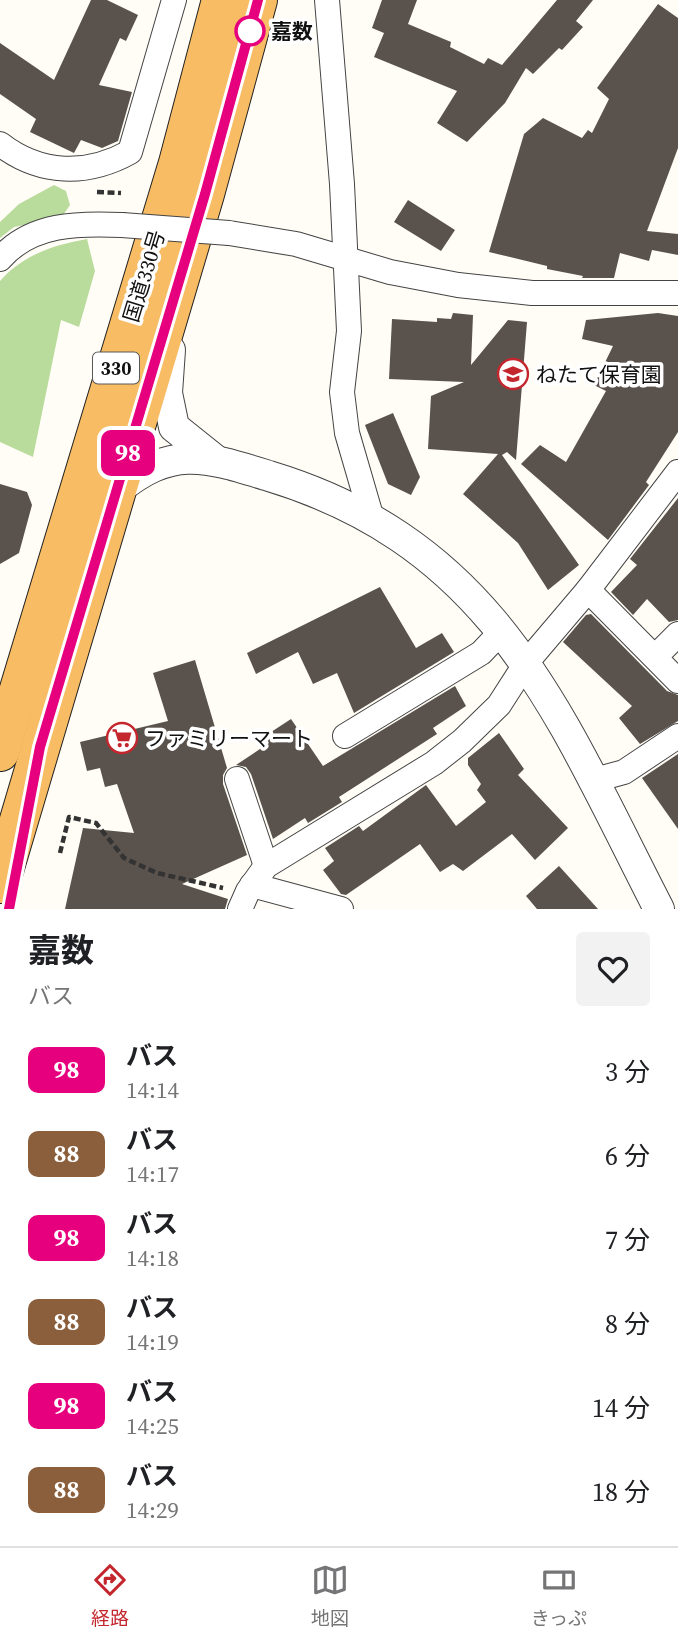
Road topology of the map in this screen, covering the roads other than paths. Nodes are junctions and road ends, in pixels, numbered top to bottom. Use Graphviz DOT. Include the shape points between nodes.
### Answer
graph roads {
  1 [pos="174,0"];
  2 [pos="221,0"];
  3 [pos="258,0"];
  4 [pos="327,0"];
  5 [pos="0,144"];
  6 [pos="345,257"];
  7 [pos="0,258"];
  8 [pos="182,271"];
  9 [pos="678,293"];
  10 [pos="214,459"];
  11 [pos="678,472"];
  12 [pos="116,491"];
  13 [pos="372,519"];
  14 [pos="588,590"];
  15 [pos="503,630"];
  16 [pos="678,634"];
  17 [pos="656,656"];
  18 [pos="526,663"];
  19 [pos="678,681"];
  20 [pos="345,736"];
  21 [pos="678,736"];
  22 [pos="11,745"];
  23 [pos="237,779"];
  24 [pos="591,781"];
  25 [pos="0,884"];
  26 [pos="252,888"];
  27 [pos="9,909"];
  28 [pos="341,909"];
  29 [pos="659,909"];
  1 -- 5 [label="street" via="130,152 111,162 58,171"];
  2 -- 22 [label="highway, 国道330号 / 330"];
  3 -- 8 [label="highway, 国道330号 / 330"];
  4 -- 6 [label="street"];
  6 -- 7 [label="street, bridge" via="296,243 229,233 77,223 29,237"];
  6 -- 9 [label="street" via="410,276 532,293"];
  6 -- 13 [label="street" via="349,331 342,392 347,433"];
  8 -- 10 [label="street" via="170,347 168,409 180,435"];
  8 -- 12 [label="highway, 国道330号 / 330"];
  10 -- 12 [label="street" via="160,463 142,470"];
  10 -- 13 [label="street" via="324,494"];
  11 -- 14 [label="street"];
  12 -- 22 [label="highway, 国道330号 / 330"];
  13 -- 15 [label="street" via="456,580"];
  14 -- 17 [label="street"];
  14 -- 18 [label="street"];
  15 -- 18 [label="street"];
  15 -- 20 [label="street" via="481,653"];
  16 -- 17 [label="street"];
  17 -- 19 [label="street"];
  18 -- 24 [label="street"];
  18 -- 26 [label="street" via="499,705 434,763"];
  21 -- 24 [label="street" via="624,772"];
  22 -- 25 [label="highway, 国道330号 / 330"];
  22 -- 27 [label="highway"];
  23 -- 26 [label="street"];
  24 -- 29 [label="street"];
  26 -- 28 [label="street"];
}
